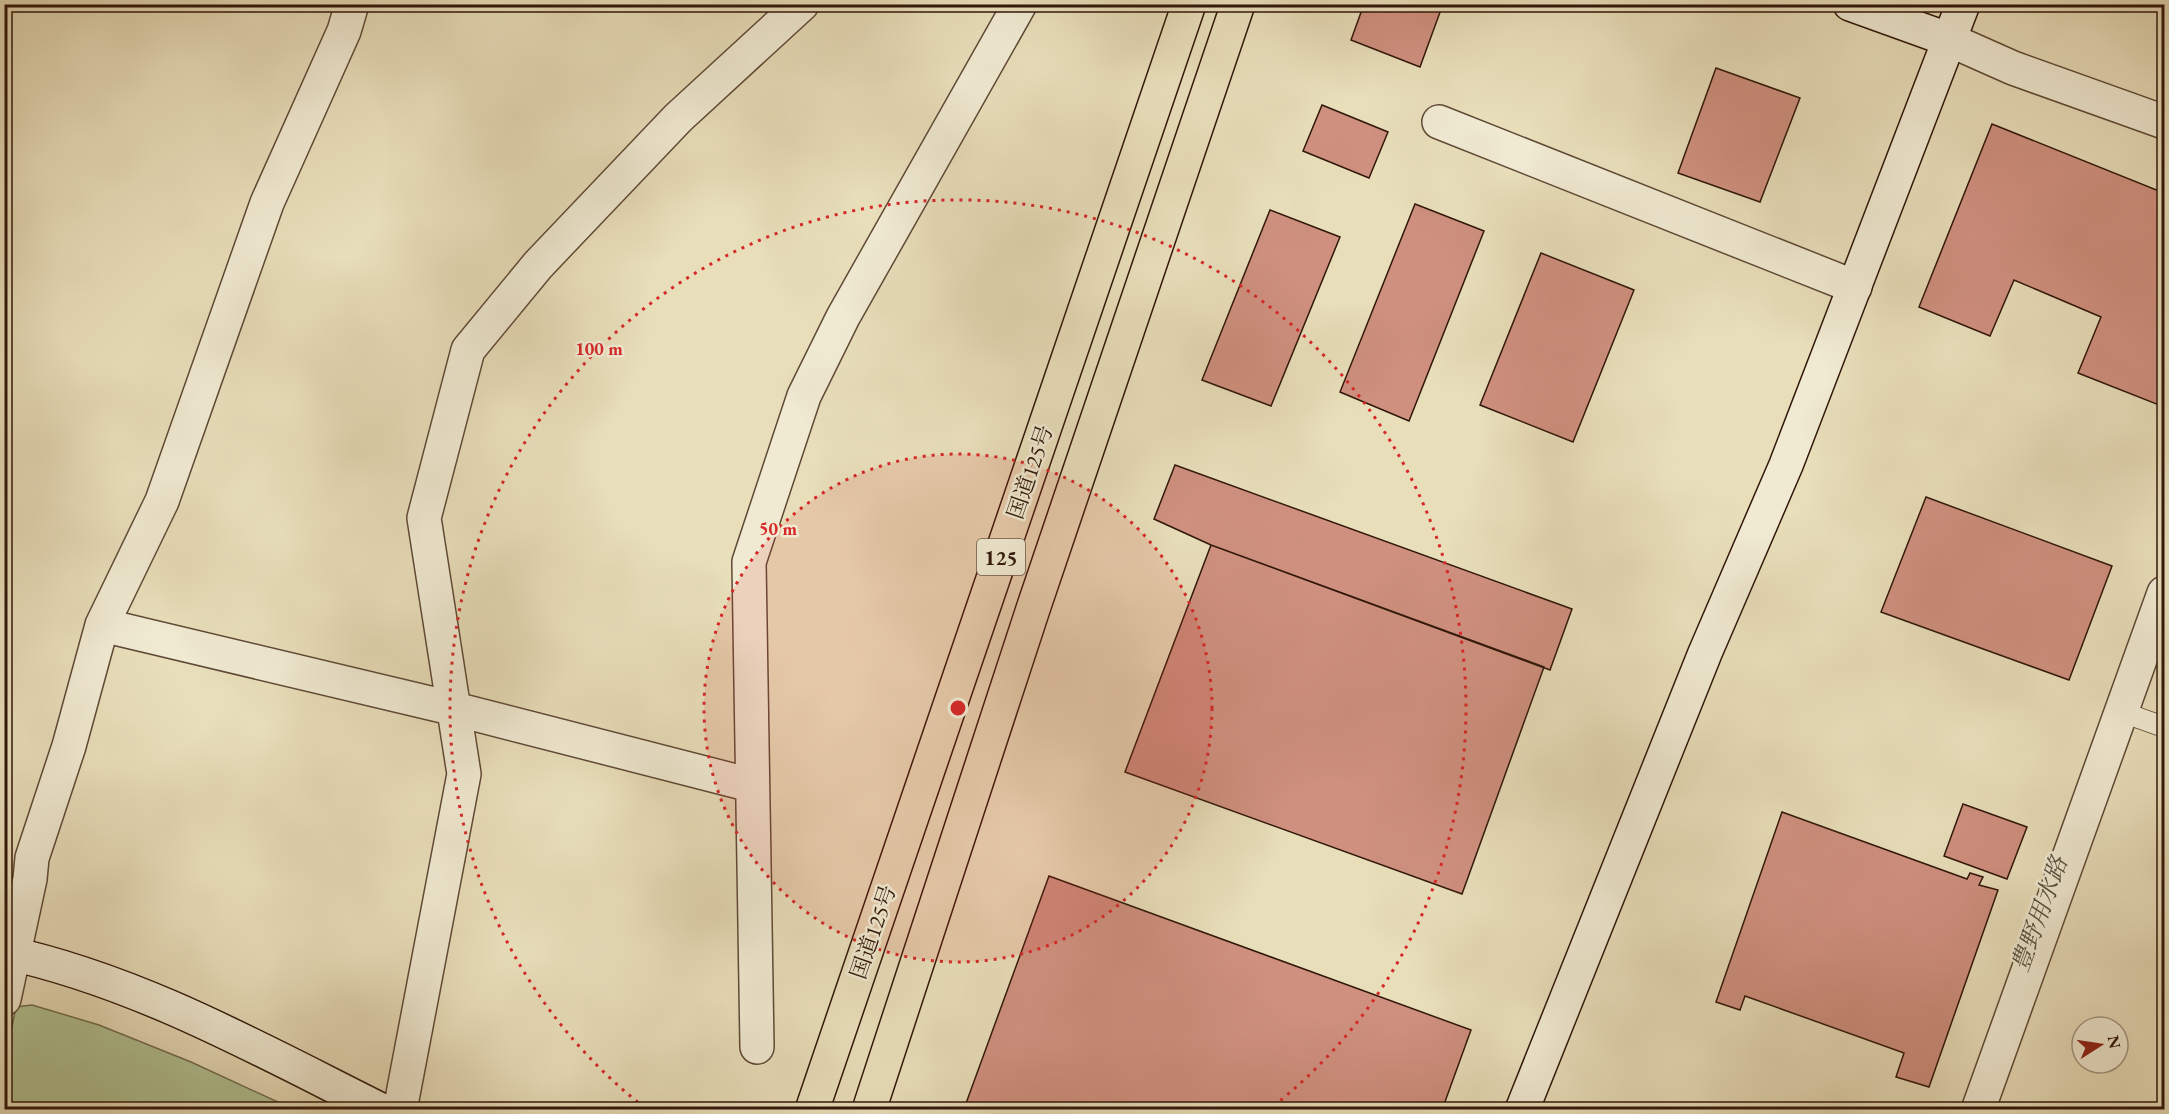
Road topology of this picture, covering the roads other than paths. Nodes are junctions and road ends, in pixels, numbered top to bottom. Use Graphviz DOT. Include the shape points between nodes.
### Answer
graph roads {
  1 [pos="352,4"];
  2 [pos="802,4"];
  3 [pos="1020,4"];
  4 [pos="1189,4"];
  5 [pos="1238,4"];
  6 [pos="1850,4"];
  7 [pos="1963,4"];
  8 [pos="1950,40"];
  9 [pos="1439,122"];
  10 [pos="2164,122"];
  11 [pos="1855,287"];
  12 [pos="2164,592"];
  13 [pos="102,625"];
  14 [pos="455,708"];
  15 [pos="2122,712"];
  16 [pos="2164,727"];
  17 [pos="751,785"];
  18 [pos="9,953"];
  19 [pos="4,999"];
  20 [pos="757,1047"];
  21 [pos="381,1110"];
  22 [pos="400,1110"];
  23 [pos="812,1110"];
  24 [pos="868,1110"];
  25 [pos="1522,1110"];
  26 [pos="1978,1110"];
  1 -- 13 [label="street" via="344,31 267,203 162,501"];
  2 -- 14 [label="street" via="678,118 538,265 468,350 424,518"];
  3 -- 17 [label="street" via="843,316 804,396 749,561"];
  4 -- 23 [label="highway, 国道125号 / 125"];
  5 -- 24 [label="highway, 国道125号 / 125"];
  6 -- 8 [label="street"];
  7 -- 8 [label="street"];
  8 -- 10 [label="street" via="2013,68"];
  8 -- 11 [label="street"];
  9 -- 11 [label="street"];
  11 -- 25 [label="street"];
  12 -- 15 [label="street"];
  13 -- 14 [label="street"];
  13 -- 18 [label="street" via="69,746 32,858"];
  14 -- 17 [label="street"];
  14 -- 22 [label="street" via="464,774"];
  15 -- 16 [label="lane"];
  15 -- 26 [label="street"];
  17 -- 20 [label="street"];
  18 -- 19 [label="street"];
  18 -- 21 [label="street" via="106,981 195,1017"];
}
